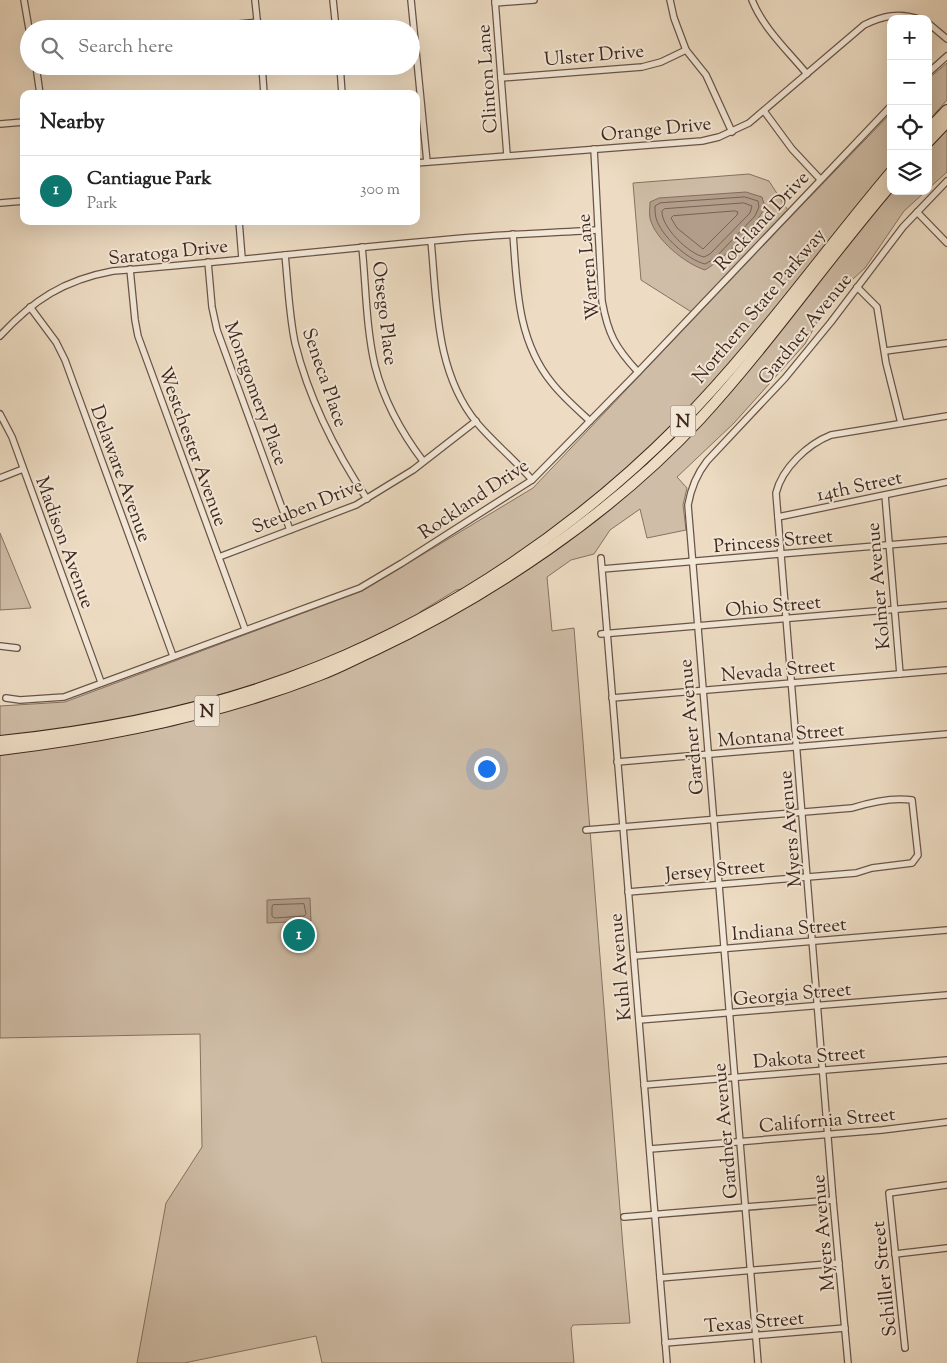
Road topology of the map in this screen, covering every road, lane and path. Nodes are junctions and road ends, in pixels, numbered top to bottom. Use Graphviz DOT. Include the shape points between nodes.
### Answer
graph roads {
  1 [pos="24,0"];
  2 [pos="256,0"];
  3 [pos="334,0"];
  4 [pos="411,0"];
  5 [pos="534,0"];
  6 [pos="670,0"];
  7 [pos="752,0"];
  8 [pos="495,2"];
  9 [pos="887,16"];
  10 [pos="27,20"];
  11 [pos="258,20"];
  12 [pos="335,20"];
  13 [pos="413,20"];
  14 [pos="932,26"];
  15 [pos="947,39"];
  16 [pos="686,50"];
  17 [pos="947,56"];
  18 [pos="932,69"];
  19 [pos="808,74"];
  20 [pos="37,75"];
  21 [pos="263,75"];
  22 [pos="341,75"];
  23 [pos="418,75"];
  24 [pos="501,78"];
  25 [pos="39,90"];
  26 [pos="264,90"];
  27 [pos="342,90"];
  28 [pos="420,90"];
  29 [pos="420,91"];
  30 [pos="887,110"];
  31 [pos="947,110"];
  32 [pos="764,111"];
  33 [pos="20,122"];
  34 [pos="947,122"];
  35 [pos="0,124"];
  36 [pos="932,126"];
  37 [pos="732,132"];
  38 [pos="932,138"];
  39 [pos="594,149"];
  40 [pos="507,155"];
  41 [pos="427,162"];
  42 [pos="420,163"];
  43 [pos="887,177"];
  44 [pos="820,179"];
  45 [pos="947,181"];
  46 [pos="887,190"];
  47 [pos="20,201"];
  48 [pos="0,203"];
  49 [pos="917,212"];
  50 [pos="239,225"];
  51 [pos="598,230"];
  52 [pos="513,234"];
  53 [pos="431,241"];
  54 [pos="947,243"];
  55 [pos="362,247"];
  56 [pos="285,255"];
  57 [pos="242,258"];
  58 [pos="208,262"];
  59 [pos="130,269"];
  60 [pos="857,287"];
  61 [pos="30,308"];
  62 [pos="0,336"];
  63 [pos="947,343"];
  64 [pos="885,351"];
  65 [pos="638,372"];
  66 [pos="0,414"];
  67 [pos="947,416"];
  68 [pos="476,421"];
  69 [pos="590,421"];
  70 [pos="901,423"];
  71 [pos="423,461"];
  72 [pos="23,469"];
  73 [pos="0,478"];
  74 [pos="532,480"];
  75 [pos="947,482"];
  76 [pos="884,495"];
  77 [pos="368,499"];
  78 [pos="778,517"];
  79 [pos="290,530"];
  80 [pos="947,540"];
  81 [pos="889,545"];
  82 [pos="781,554"];
  83 [pos="219,556"];
  84 [pos="601,558"];
  85 [pos="692,561"];
  86 [pos="602,569"];
  87 [pos="947,605"];
  88 [pos="894,610"];
  89 [pos="786,618"];
  90 [pos="425,620"];
  91 [pos="697,626"];
  92 [pos="245,629"];
  93 [pos="403,632"];
  94 [pos="604,634"];
  95 [pos="0,646"];
  96 [pos="17,648"];
  97 [pos="173,656"];
  98 [pos="947,670"];
  99 [pos="900,674"];
  100 [pos="101,682"];
  101 [pos="792,683"];
  102 [pos="703,690"];
  103 [pos="6,698"];
  104 [pos="612,698"];
  105 [pos="947,734"];
  106 [pos="0,741"];
  107 [pos="797,748"];
  108 [pos="0,750"];
  109 [pos="708,755"];
  110 [pos="618,762"];
  111 [pos="802,812"];
  112 [pos="713,819"];
  113 [pos="623,827"];
  114 [pos="586,830"];
  115 [pos="807,877"];
  116 [pos="719,884"];
  117 [pos="628,892"];
  118 [pos="947,930"];
  119 [pos="813,941"];
  120 [pos="724,948"];
  121 [pos="634,956"];
  122 [pos="947,995"];
  123 [pos="818,1006"];
  124 [pos="729,1013"];
  125 [pos="639,1020"];
  126 [pos="947,1060"];
  127 [pos="824,1070"];
  128 [pos="734,1077"];
  129 [pos="644,1085"];
  130 [pos="947,1122"];
  131 [pos="829,1135"];
  132 [pos="740,1142"];
  133 [pos="650,1149"];
  134 [pos="947,1185"];
  135 [pos="833,1200"];
  136 [pos="745,1206"];
  137 [pos="655,1214"];
  138 [pos="624,1217"];
  139 [pos="947,1248"];
  140 [pos="895,1254"];
  141 [pos="840,1264"];
  142 [pos="750,1271"];
  143 [pos="660,1278"];
  144 [pos="845,1328"];
  145 [pos="756,1336"];
  146 [pos="666,1343"];
  147 [pos="905,1348"];
  148 [pos="667,1363"];
  149 [pos="758,1363"];
  150 [pos="848,1363"];
  1 -- 10 [label="street"];
  2 -- 11 [label="street"];
  3 -- 12 [label="street"];
  4 -- 13 [label="street"];
  5 -- 8 [label="street"];
  6 -- 16 [label="street"];
  7 -- 19 [label="street" via="771,32"];
  8 -- 24 [label="street, Clinton Lane"];
  9 -- 19 [label="street, Orange Drive" via="864,26"];
  14 -- 15 [label="street"];
  16 -- 24 [label="street, Ulster Drive" via="642,67"];
  16 -- 37 [label="street" via="706,75"];
  17 -- 18 [label="street"];
  19 -- 32 [label="street, Orange Drive"];
  20 -- 25 [label="street"];
  21 -- 26 [label="street"];
  22 -- 27 [label="street"];
  23 -- 28 [label="street"];
  24 -- 40 [label="street, Clinton Lane"];
  29 -- 41 [label="street"];
  30 -- 44 [label="street, Rockland Drive"];
  31 -- 36 [label="highway"];
  32 -- 37 [label="street, Orange Drive"];
  32 -- 44 [label="street" via="792,149"];
  33 -- 35 [label="street"];
  34 -- 38 [label="highway"];
  37 -- 39 [label="street, Orange Drive" via="702,141"];
  39 -- 40 [label="street, Orange Drive"];
  39 -- 51 [label="street, Warren Lane"];
  40 -- 41 [label="street, Orange Drive"];
  41 -- 42 [label="street, Orange Drive"];
  43 -- 90 [label="highway, Northern State Parkway / N" via="754,342 640,463 586,509 516,561"];
  44 -- 65 [label="street, Rockland Drive"];
  45 -- 49 [label="street, Gardner Avenue"];
  46 -- 90 [label="highway, Northern State Parkway / N" via="746,366 699,420 648,469 556,543 506,576"];
  47 -- 48 [label="street"];
  49 -- 54 [label="street"];
  49 -- 60 [label="street, Gardner Avenue"];
  50 -- 57 [label="street"];
  51 -- 52 [label="street, Saratoga Drive"];
  51 -- 65 [label="street, Warren Lane" via="606,323 619,350"];
  52 -- 53 [label="street, Saratoga Drive"];
  52 -- 69 [label="street" via="518,304 529,345 553,384"];
  53 -- 55 [label="street, Saratoga Drive"];
  53 -- 68 [label="street" via="443,353 459,393"];
  55 -- 56 [label="street, Saratoga Drive"];
  55 -- 71 [label="street, Otsego Place" via="371,339 378,374 398,424"];
  56 -- 57 [label="street, Saratoga Drive"];
  56 -- 77 [label="street, Seneca Place" via="292,322 301,362 328,434"];
  57 -- 58 [label="street, Saratoga Drive"];
  58 -- 59 [label="street, Saratoga Drive"];
  58 -- 79 [label="street, Montgomery Place" via="217,330"];
  59 -- 61 [label="street, Saratoga Drive" via="70,282"];
  59 -- 83 [label="street, Westchester Avenue" via="138,336"];
  60 -- 64 [label="street" via="877,307"];
  60 -- 85 [label="street, Gardner Avenue" via="784,378 698,472 688,505"];
  61 -- 62 [label="street, Saratoga Drive"];
  61 -- 97 [label="street, Delaware Avenue" via="56,342 65,360"];
  63 -- 64 [label="street"];
  64 -- 70 [label="street"];
  65 -- 69 [label="street, Rockland Drive"];
  66 -- 72 [label="street, Madison Avenue"];
  67 -- 70 [label="street, Myers Avenue"];
  68 -- 71 [label="street, Steuben Drive"];
  68 -- 74 [label="street"];
  69 -- 74 [label="street, Rockland Drive"];
  70 -- 78 [label="street, Myers Avenue" via="831,435 814,443 780,480 776,493"];
  71 -- 77 [label="street, Steuben Drive"];
  72 -- 73 [label="street"];
  72 -- 100 [label="street, Madison Avenue"];
  74 -- 92 [label="street, Rockland Drive" via="372,582"];
  75 -- 76 [label="street, 14th Street"];
  76 -- 78 [label="street, 14th Street"];
  76 -- 81 [label="street, Kolmer Avenue"];
  77 -- 79 [label="street, Steuben Drive"];
  78 -- 82 [label="street, Myers Avenue"];
  79 -- 83 [label="street, Steuben Drive"];
  80 -- 81 [label="street, Princess Street"];
  81 -- 82 [label="street, Princess Street"];
  81 -- 88 [label="street, Kolmer Avenue"];
  82 -- 85 [label="street, Princess Street"];
  82 -- 89 [label="street, Myers Avenue"];
  83 -- 92 [label="street, Westchester Avenue"];
  84 -- 86 [label="street, Kuhl Avenue"];
  85 -- 86 [label="street, Princess Street"];
  85 -- 91 [label="street, Gardner Avenue"];
  86 -- 94 [label="street, Kuhl Avenue"];
  87 -- 88 [label="street, Ohio Street"];
  88 -- 89 [label="street, Ohio Street"];
  88 -- 99 [label="street, Kolmer Avenue"];
  89 -- 91 [label="street, Ohio Street"];
  89 -- 101 [label="street, Myers Avenue"];
  90 -- 93 [label="highway, Northern State Parkway / N"];
  91 -- 94 [label="street, Ohio Street"];
  91 -- 102 [label="street, Gardner Avenue"];
  92 -- 97 [label="street, Rockland Drive"];
  93 -- 106 [label="highway, Northern State Parkway / N" via="288,678 148,718 53,736"];
  93 -- 108 [label="highway, Northern State Parkway / N" via="322,674 228,706 122,732"];
  94 -- 104 [label="street, Kuhl Avenue"];
  95 -- 96 [label="street"];
  97 -- 100 [label="street, Rockland Drive"];
  98 -- 99 [label="street, Nevada Street"];
  99 -- 101 [label="street, Nevada Street"];
  100 -- 103 [label="street, Rockland Drive" via="64,696"];
  101 -- 102 [label="street, Nevada Street"];
  101 -- 107 [label="street, Myers Avenue"];
  102 -- 104 [label="street, Nevada Street"];
  102 -- 109 [label="street, Gardner Avenue"];
  104 -- 110 [label="street, Kuhl Avenue"];
  105 -- 107 [label="street, Montana Street"];
  107 -- 109 [label="street, Montana Street"];
  107 -- 111 [label="street, Myers Avenue"];
  109 -- 110 [label="street, Montana Street"];
  109 -- 112 [label="street, Gardner Avenue"];
  110 -- 113 [label="street, Kuhl Avenue"];
  111 -- 112 [label="street"];
  111 -- 115 [label="street, Myers Avenue"];
  111 -- 115 [label="street, Jersey Street" via="912,800 918,855 906,864"];
  112 -- 113 [label="street"];
  112 -- 116 [label="street, Gardner Avenue"];
  113 -- 114 [label="street"];
  113 -- 117 [label="street, Kuhl Avenue"];
  115 -- 116 [label="street, Jersey Street"];
  115 -- 119 [label="street, Myers Avenue"];
  116 -- 117 [label="street, Jersey Street"];
  116 -- 120 [label="street, Gardner Avenue"];
  117 -- 121 [label="street, Kuhl Avenue"];
  118 -- 119 [label="street, Indiana Street"];
  119 -- 120 [label="street, Indiana Street"];
  119 -- 123 [label="street, Myers Avenue"];
  120 -- 121 [label="street, Indiana Street"];
  120 -- 124 [label="street, Gardner Avenue"];
  121 -- 125 [label="street, Kuhl Avenue"];
  122 -- 123 [label="street, Georgia Street"];
  123 -- 124 [label="street, Georgia Street"];
  123 -- 127 [label="street, Myers Avenue"];
  124 -- 125 [label="street, Georgia Street"];
  124 -- 128 [label="street, Gardner Avenue"];
  125 -- 129 [label="street, Kuhl Avenue"];
  126 -- 127 [label="street, Dakota Street"];
  127 -- 128 [label="street, Dakota Street"];
  127 -- 131 [label="street, Myers Avenue"];
  128 -- 129 [label="street, Dakota Street"];
  128 -- 132 [label="street, Gardner Avenue"];
  129 -- 133 [label="street, Kuhl Avenue"];
  130 -- 131 [label="street, California Street"];
  131 -- 132 [label="street, California Street"];
  131 -- 135 [label="street, Myers Avenue"];
  132 -- 133 [label="street, California Street"];
  132 -- 136 [label="street, Gardner Avenue"];
  133 -- 137 [label="street, Kuhl Avenue"];
  134 -- 140 [label="street, Schiller Street" via="889,1193"];
  135 -- 136 [label="street"];
  135 -- 141 [label="street, Myers Avenue"];
  136 -- 137 [label="street"];
  136 -- 142 [label="street, Gardner Avenue"];
  137 -- 138 [label="street"];
  137 -- 143 [label="street, Kuhl Avenue"];
  139 -- 140 [label="street"];
  140 -- 147 [label="street, Schiller Street"];
  141 -- 142 [label="street"];
  141 -- 144 [label="street, Myers Avenue"];
  142 -- 143 [label="street"];
  142 -- 145 [label="street, Gardner Avenue"];
  143 -- 146 [label="street, Kuhl Avenue"];
  144 -- 145 [label="street, Texas Street"];
  144 -- 150 [label="street, Myers Avenue"];
  145 -- 146 [label="street, Texas Street"];
  145 -- 149 [label="street, Gardner Avenue"];
  146 -- 148 [label="street, Kuhl Avenue"];
}
